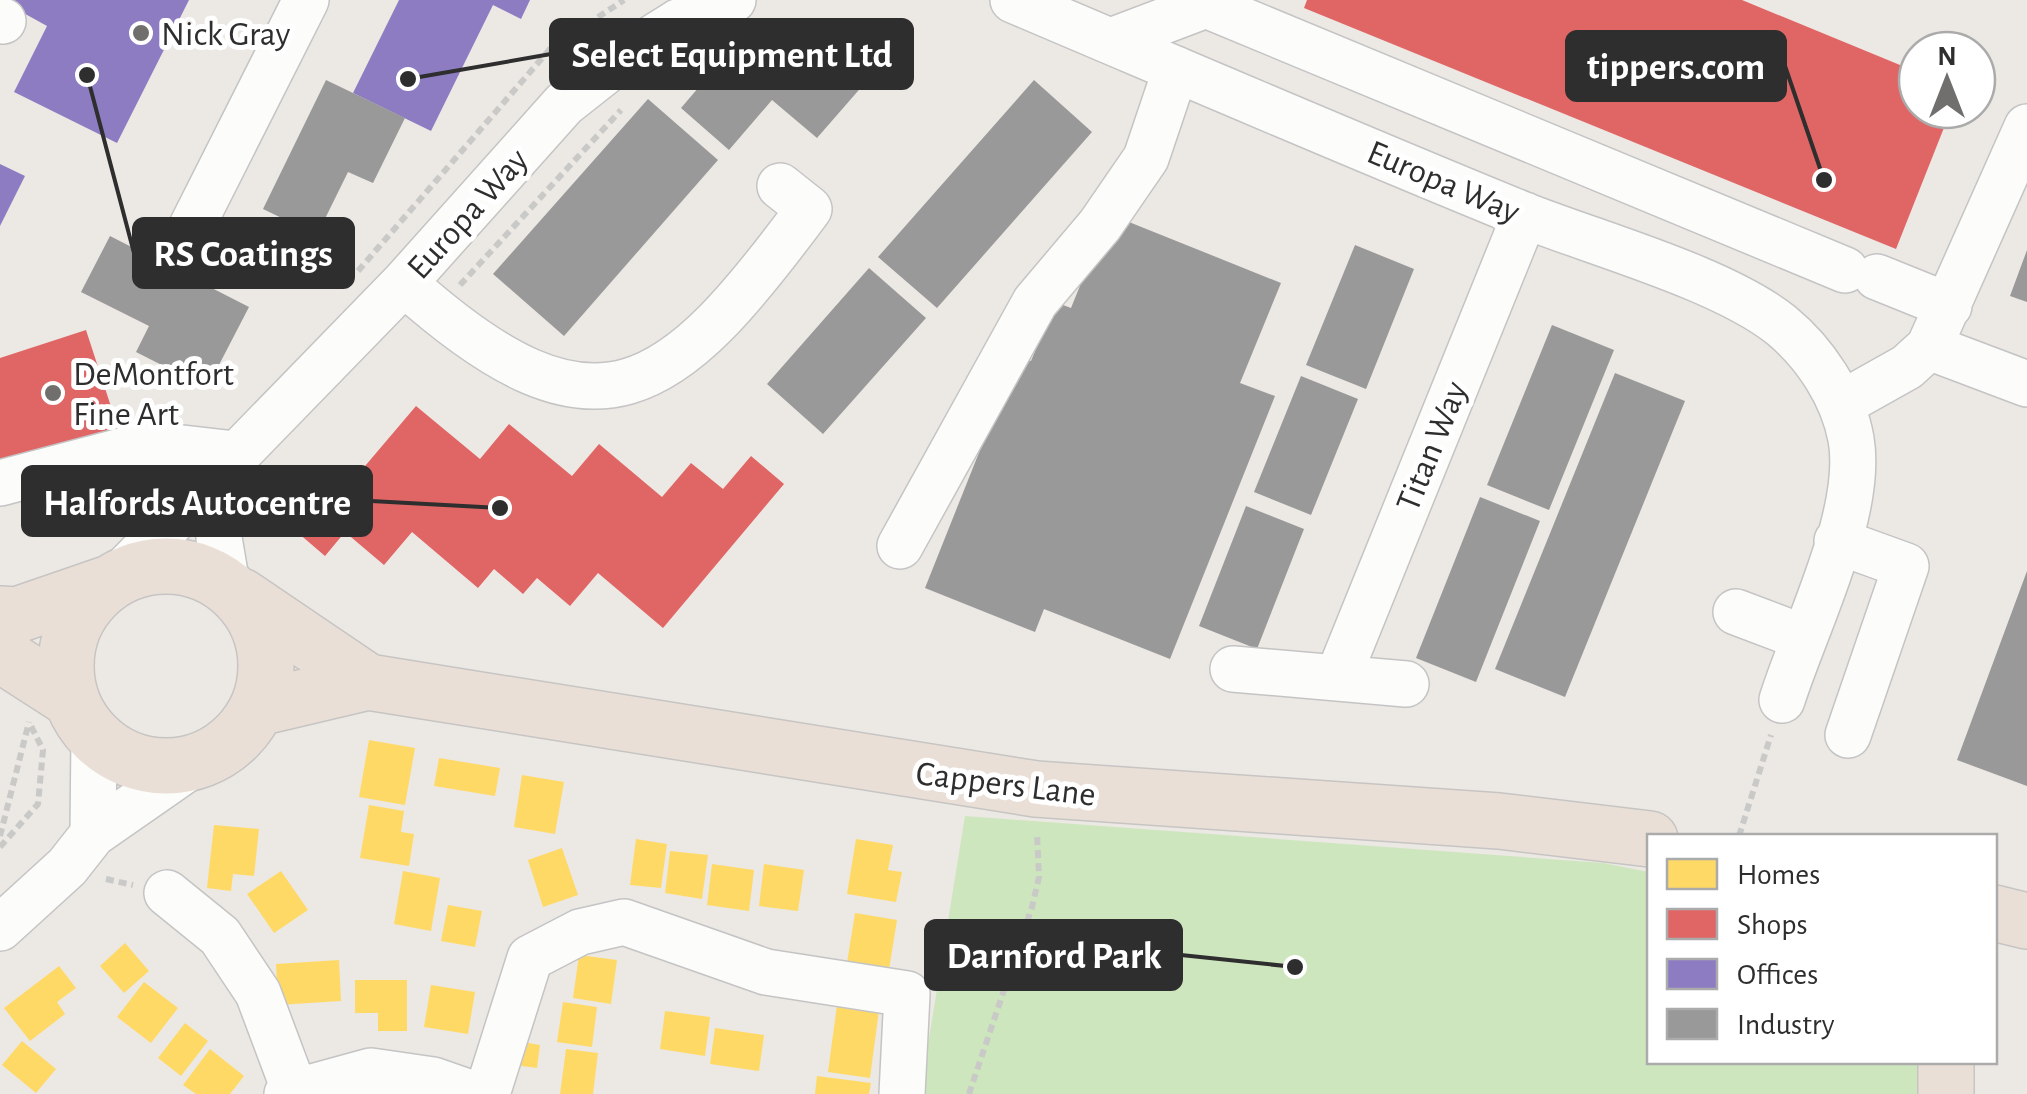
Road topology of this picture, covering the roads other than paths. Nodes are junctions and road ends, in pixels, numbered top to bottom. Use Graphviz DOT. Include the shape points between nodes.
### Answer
graph roads {
  1 [pos="306,0"];
  2 [pos="733,0"];
  3 [pos="1013,0"];
  4 [pos="1207,2"];
  5 [pos="1111,42"];
  6 [pos="1176,69"];
  7 [pos="2027,128"];
  8 [pos="1599,167"];
  9 [pos="780,186"];
  10 [pos="1525,215"];
  11 [pos="1574,234"];
  12 [pos="186,238"];
  13 [pos="420,297"];
  14 [pos="1949,306"];
  15 [pos="1929,347"];
  16 [pos="2027,384"];
  17 [pos="1841,404"];
  18 [pos="232,459"];
  19 [pos="0,483"];
  20 [pos="1837,542"];
  21 [pos="900,546"];
  22 [pos="113,580"];
  23 [pos="230,588"];
  24 [pos="1736,612"];
  25 [pos="1802,637"];
  26 [pos="4,643"];
  27 [pos="1233,669"];
  28 [pos="1338,677"];
  29 [pos="368,682"];
  30 [pos="1406,684"];
  31 [pos="1782,700"];
  32 [pos="258,708"];
  33 [pos="65,719"];
  34 [pos="1848,736"];
  35 [pos="194,763"];
  36 [pos="1647,840"];
  37 [pos="80,851"];
  38 [pos="167,893"];
  39 [pos="0,928"];
  40 [pos="1946,1064"];
  41 [pos="291,1091"];
  42 [pos="473,1094"];
  43 [pos="487,1094"];
  44 [pos="902,1094"];
  45 [pos="1946,1094"];
  1 -- 12 [label="street"];
  2 -- 13 [label="street, Europa Way" via="678,22 564,104"];
  3 -- 5 [label="street, Europa Way"];
  4 -- 5 [label="street"];
  4 -- 8 [label="street"];
  5 -- 6 [label="street, Europa Way"];
  6 -- 10 [label="street, Europa Way"];
  6 -- 21 [label="street" via="1146,158 1035,302"];
  7 -- 14 [label="street"];
  8 -- 11 [label="street"];
  8 -- 14 [label="street"];
  9 -- 13 [label="street" via="809,209 752,283 659,372 593,388 550,380 512,366"];
  10 -- 11 [label="street, Europa Way"];
  10 -- 28 [label="street, Titan Way"];
  11 -- 17 [label="street, Europa Way" via="1736,297 1780,324 1811,355"];
  13 -- 18 [label="street, Europa Way"];
  14 -- 15 [label="street"];
  15 -- 16 [label="street"];
  15 -- 17 [label="street"];
  17 -- 20 [label="street, Europa Way" via="1855,481"];
  18 -- 19 [label="street" via="148,444"];
  18 -- 22 [label="street, Europa Way"];
  18 -- 23 [label="street" via="220,538"];
  20 -- 25 [label="street, Europa Way"];
  20 -- 34 [label="street" via="1906,566"];
  22 -- 23 [label="highway" via="174,565"];
  22 -- 26 [label="highway" via="17,615"];
  22 -- 33 [label="highway" via="84,606 70,635"];
  23 -- 29 [label="highway, Cappers Lane"];
  23 -- 32 [label="highway" via="254,616 265,646 267,677"];
  24 -- 25 [label="street"];
  25 -- 31 [label="street, Europa Way"];
  26 -- 33 [label="highway"];
  27 -- 28 [label="street"];
  28 -- 30 [label="street"];
  29 -- 32 [label="highway, Cappers Lane"];
  29 -- 36 [label="highway, Cappers Lane" via="1036,789 1499,821"];
  32 -- 35 [label="highway" via="228,746"];
  33 -- 35 [label="highway" via="141,763"];
  33 -- 37 [label="street"];
  35 -- 37 [label="street"];
  37 -- 39 [label="street"];
  38 -- 41 [label="street" via="220,936 248,979"];
  40 -- 45 [label="highway"];
  41 -- 42 [label="street" via="371,1071"];
  43 -- 44 [label="street" via="530,958 580,932 624,922 766,972 907,994"];
}
